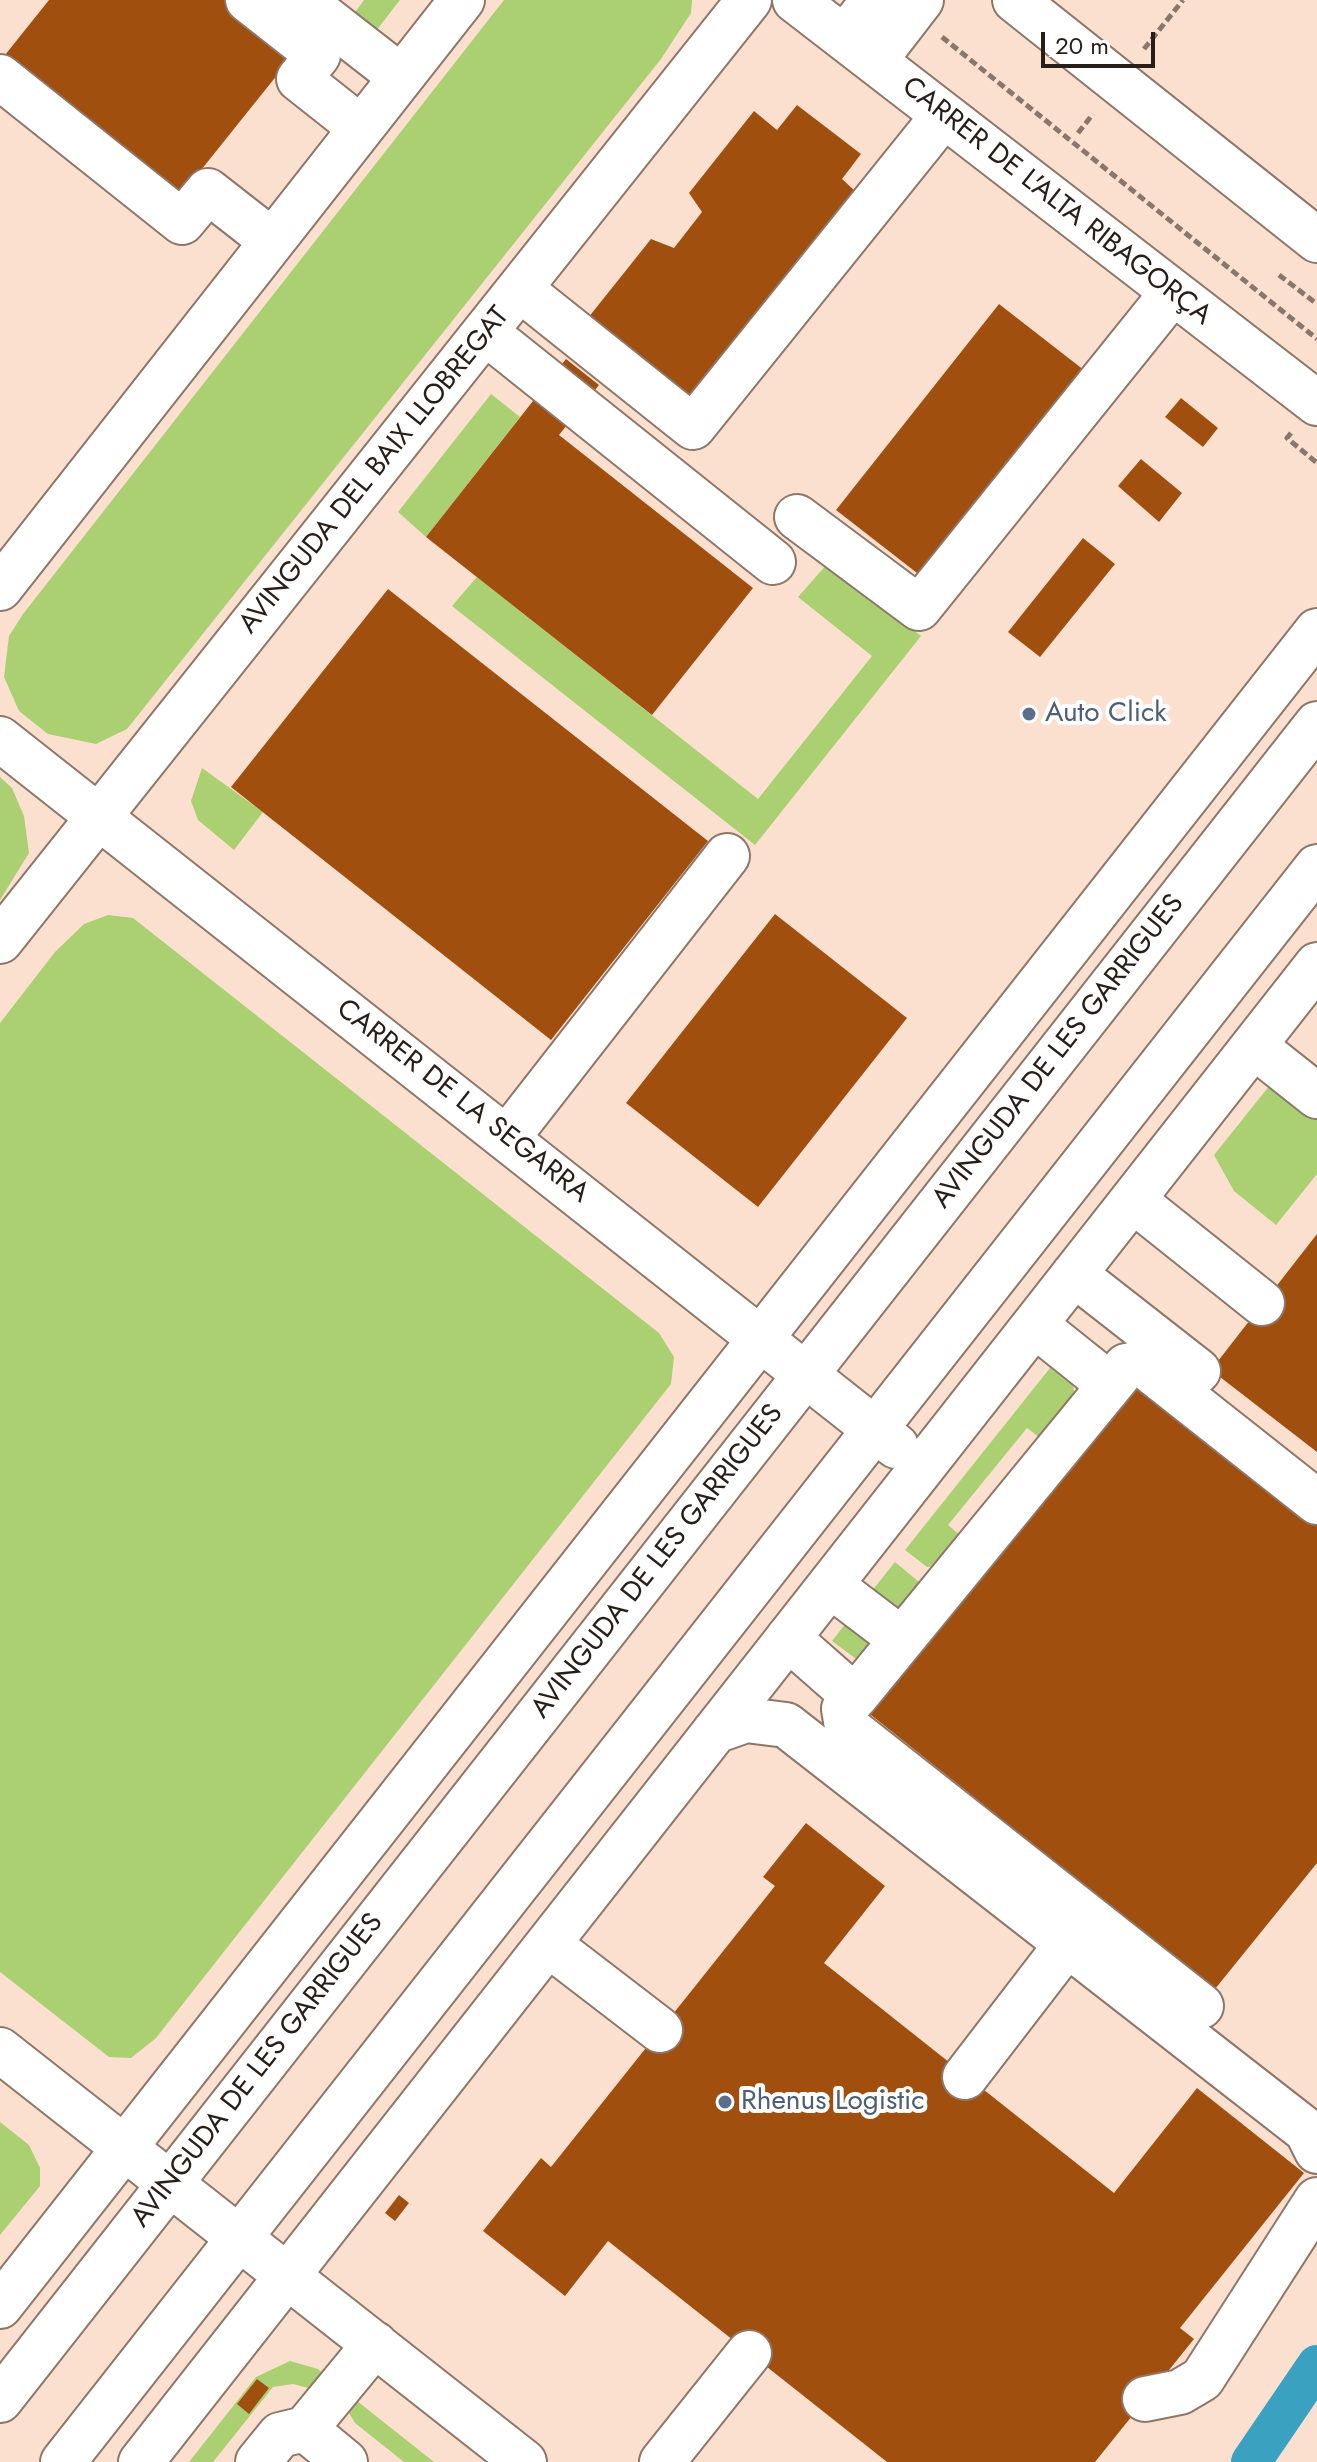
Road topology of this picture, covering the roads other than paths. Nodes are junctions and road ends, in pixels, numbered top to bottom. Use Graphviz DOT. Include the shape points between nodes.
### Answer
graph roads {
  1 [pos="248,0"];
  2 [pos="302,0"];
  3 [pos="462,0"];
  4 [pos="749,0"];
  5 [pos="795,0"];
  6 [pos="874,0"];
  7 [pos="1015,0"];
  8 [pos="927,15"];
  9 [pos="859,49"];
  10 [pos="0,77"];
  11 [pos="401,77"];
  12 [pos="944,115"];
  13 [pos="361,128"];
  14 [pos="1317,240"];
  15 [pos="272,241"];
  16 [pos="520,289"];
  17 [pos="1173,292"];
  18 [pos="485,332"];
  19 [pos="1317,403"];
  20 [pos="797,517"];
  21 [pos="773,562"];
  22 [pos="0,588"];
  23 [pos="1317,631"];
  24 [pos="1317,724"];
  25 [pos="0,739"];
  26 [pos="100,815"];
  27 [pos="727,856"];
  28 [pos="1317,867"];
  29 [pos="0,941"];
  30 [pos="1317,965"];
  31 [pos="1254,1046"];
  32 [pos="1317,1096"];
  33 [pos="507,1138"];
  34 [pos="1133,1200"];
  35 [pos="1074,1274"];
  36 [pos="1262,1303"];
  37 [pos="1035,1325"];
  38 [pos="760,1339"];
  39 [pos="805,1375"];
  40 [pos="1110,1385"];
  41 [pos="874,1429"];
  42 [pos="1317,1465"];
  43 [pos="922,1467"];
  44 [pos="1317,1502"];
  45 [pos="830,1585"];
  46 [pos="788,1638"];
  47 [pos="901,1639"];
  48 [pos="855,1697"];
  49 [pos="715,1731"];
  50 [pos="1068,1943"];
  51 [pos="548,1944"];
  52 [pos="1201,2006"];
  53 [pos="660,2030"];
  54 [pos="0,2050"];
  55 [pos="965,2077"];
  56 [pos="125,2148"];
  57 [pos="1317,2151"];
  58 [pos="170,2183"];
  59 [pos="1317,2200"];
  60 [pos="240,2238"];
  61 [pos="287,2275"];
  62 [pos="0,2306"];
  63 [pos="375,2344"];
  64 [pos="749,2353"];
  65 [pos="1145,2399"];
  66 [pos="0,2400"];
  67 [pos="305,2429"];
  68 [pos="63,2462"];
  69 [pos="141,2462"];
  70 [pos="258,2462"];
  71 [pos="345,2462"];
  72 [pos="524,2462"];
  73 [pos="662,2462"];
  1 -- 13 [label="street" via="318,55 299,79"];
  2 -- 11 [label="street"];
  3 -- 11 [label="street"];
  4 -- 16 [label="street, AVINGUDA DEL BAIX LLOBREGAT"];
  5 -- 9 [label="street, CARRER DE L'ALTA RIBAGORÇA"];
  6 -- 9 [label="street"];
  7 -- 14 [label="street"];
  8 -- 9 [label="street"];
  9 -- 12 [label="street, CARRER DE L'ALTA RIBAGORÇA"];
  10 -- 15 [label="street" via="182,222 208,191"];
  11 -- 13 [label="street"];
  12 -- 16 [label="street" via="693,427"];
  12 -- 17 [label="street, CARRER DE L'ALTA RIBAGORÇA"];
  13 -- 15 [label="street"];
  15 -- 22 [label="street"];
  16 -- 18 [label="street, AVINGUDA DEL BAIX LLOBREGAT"];
  17 -- 19 [label="street, CARRER DE L'ALTA RIBAGORÇA"];
  17 -- 20 [label="street" via="919,608"];
  18 -- 21 [label="street"];
  18 -- 26 [label="street, AVINGUDA DEL BAIX LLOBREGAT"];
  23 -- 38 [label="street, AVINGUDA DE LES GARRIGUES"];
  24 -- 39 [label="street, AVINGUDA DE LES GARRIGUES"];
  25 -- 26 [label="street, CARRER DE LA SEGARRA"];
  26 -- 29 [label="street, AVINGUDA DEL BAIX LLOBREGAT"];
  26 -- 33 [label="street, CARRER DE LA SEGARRA"];
  27 -- 33 [label="street"];
  28 -- 41 [label="street"];
  30 -- 31 [label="street"];
  31 -- 32 [label="street"];
  31 -- 34 [label="street"];
  33 -- 38 [label="street, CARRER DE LA SEGARRA"];
  34 -- 35 [label="street"];
  34 -- 36 [label="street"];
  35 -- 37 [label="street"];
  35 -- 42 [label="street"];
  37 -- 40 [label="street"];
  37 -- 43 [label="street"];
  38 -- 39 [label="street, CARRER DE LA SEGARRA"];
  38 -- 56 [label="street, AVINGUDA DE LES GARRIGUES"];
  39 -- 41 [label="street, CARRER DE LA SEGARRA"];
  39 -- 58 [label="street, AVINGUDA DE LES GARRIGUES"];
  40 -- 44 [label="street" via="1126,1366 1141,1363"];
  40 -- 47 [label="street"];
  41 -- 43 [label="street, CARRER DE LA SEGARRA"];
  41 -- 60 [label="street"];
  43 -- 45 [label="street"];
  45 -- 46 [label="street"];
  45 -- 47 [label="street"];
  46 -- 48 [label="street"];
  46 -- 49 [label="street"];
  47 -- 48 [label="street"];
  48 -- 52 [label="street" via="844,1709 847,1727"];
  49 -- 50 [label="street" via="746,1720 786,1725"];
  49 -- 51 [label="street"];
  50 -- 55 [label="street"];
  50 -- 57 [label="street" via="1307,2131"];
  51 -- 53 [label="street"];
  51 -- 61 [label="street"];
  54 -- 56 [label="street"];
  56 -- 58 [label="street"];
  56 -- 62 [label="street, AVINGUDA DE LES GARRIGUES"];
  58 -- 60 [label="street"];
  58 -- 66 [label="street, AVINGUDA DE LES GARRIGUES"];
  59 -- 65 [label="street" via="1202,2379 1180,2392"];
  60 -- 61 [label="street"];
  60 -- 68 [label="street"];
  61 -- 63 [label="street"];
  61 -- 69 [label="street"];
  63 -- 67 [label="street"];
  63 -- 72 [label="street"];
  64 -- 73 [label="street"];
  67 -- 70 [label="street" via="280,2435"];
  67 -- 71 [label="street"];
}
